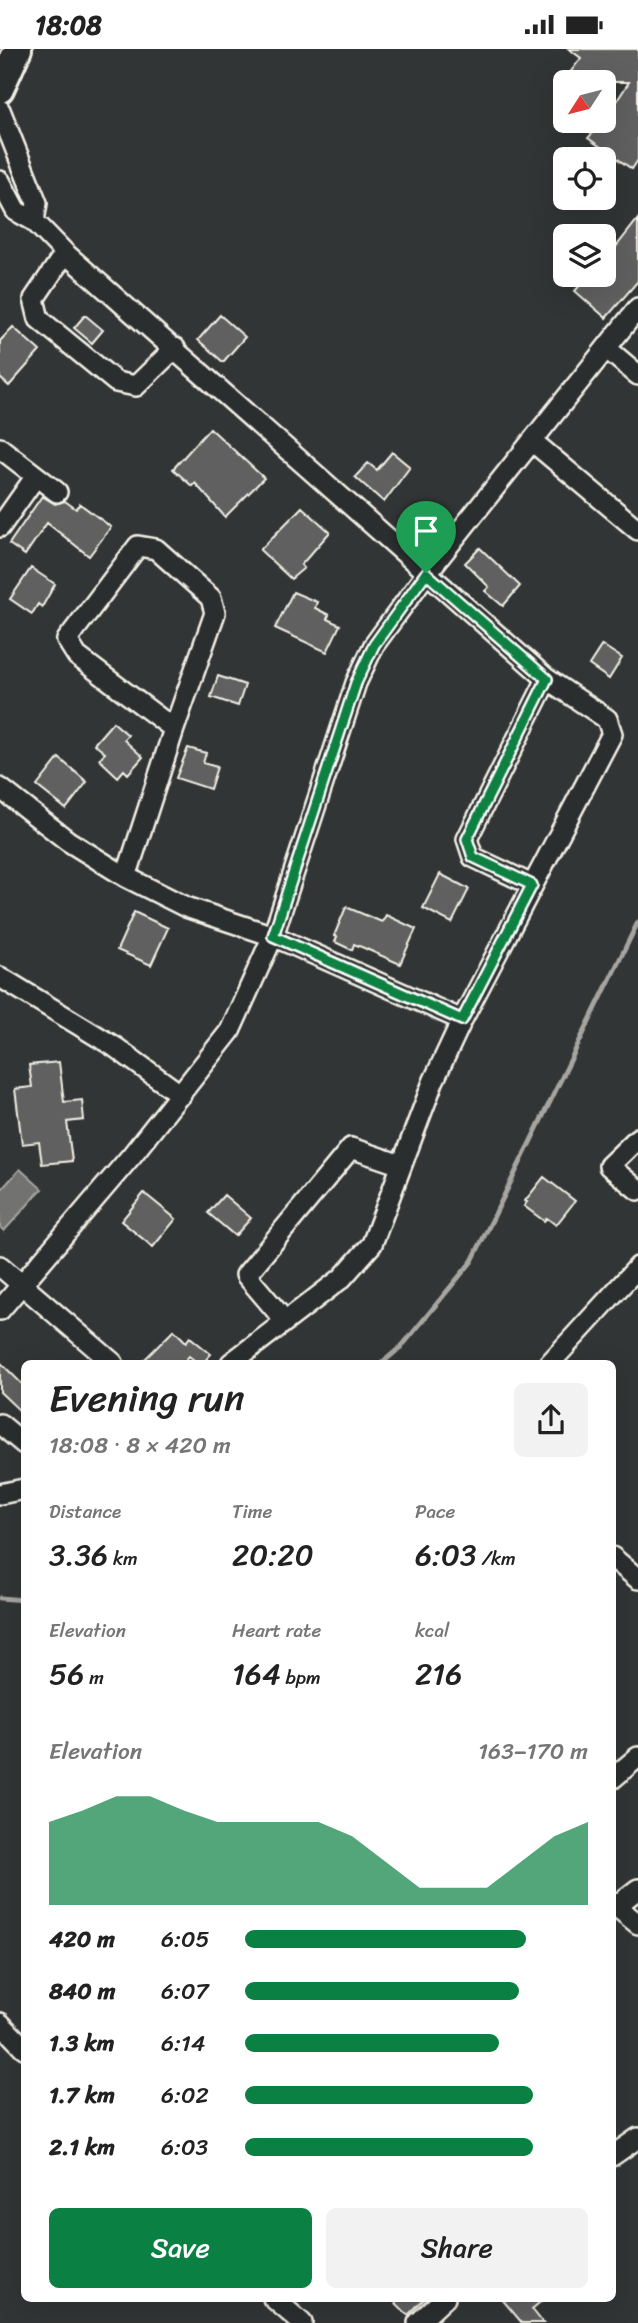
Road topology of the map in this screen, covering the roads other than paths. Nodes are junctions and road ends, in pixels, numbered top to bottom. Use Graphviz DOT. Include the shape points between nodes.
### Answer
graph roads {
  1 [pos="18,49"];
  2 [pos="0,89"];
  3 [pos="0,110"];
  4 [pos="0,181"];
  5 [pos="34,221"];
  6 [pos="65,253"];
  7 [pos="638,308"];
  8 [pos="175,348"];
  9 [pos="606,348"];
  10 [pos="638,375"];
  11 [pos="532,441"];
  12 [pos="0,448"];
  13 [pos="36,476"];
  14 [pos="57,492"];
  15 [pos="0,527"];
  16 [pos="638,530"];
  17 [pos="426,573"];
  18 [pos="547,679"];
  19 [pos="174,729"];
  20 [pos="0,788"];
  21 [pos="126,877"];
  22 [pos="532,885"];
  23 [pos="273,936"];
  24 [pos="0,977"];
  25 [pos="462,1020"];
  26 [pos="181,1095"];
  27 [pos="638,1138"];
  28 [pos="401,1165"];
  29 [pos="638,1190"];
  30 [pos="0,1266"];
  31 [pos="638,1267"];
  32 [pos="20,1284"];
  33 [pos="0,1310"];
  34 [pos="285,1321"];
  35 [pos="109,1360"];
  36 [pos="235,1360"];
  37 [pos="553,1360"];
  38 [pos="0,1424"];
  39 [pos="21,1442"];
  40 [pos="21,1490"];
  41 [pos="0,1494"];
  42 [pos="616,1560"];
  43 [pos="638,1579"];
  44 [pos="638,1757"];
  45 [pos="616,1776"];
  46 [pos="638,1889"];
  47 [pos="616,1903"];
  48 [pos="616,1906"];
  49 [pos="638,1924"];
  50 [pos="0,2023"];
  51 [pos="21,2045"];
  52 [pos="638,2139"];
  53 [pos="616,2153"];
  54 [pos="278,2302"];
  55 [pos="441,2302"];
  56 [pos="302,2323"];
  57 [pos="418,2323"];
  1 -- 2 [label="street"];
  3 -- 5 [label="street" via="37,203"];
  4 -- 5 [label="street" via="16,211"];
  5 -- 6 [label="street"];
  6 -- 8 [label="street"];
  6 -- 8 [label="street" via="34,299 39,319 116,382 136,386"];
  7 -- 9 [label="street"];
  8 -- 17 [label="street"];
  9 -- 10 [label="street"];
  9 -- 11 [label="street"];
  11 -- 16 [label="street"];
  11 -- 17 [label="street"];
  12 -- 13 [label="street"];
  13 -- 14 [label="street"];
  13 -- 15 [label="street"];
  17 -- 18 [label="street"];
  17 -- 23 [label="street" via="374,645 356,683"];
  18 -- 22 [label="street" via="607,719 612,734"];
  18 -- 22 [label="street" via="467,839 473,857"];
  19 -- 19 [label="street" via="215,613 211,598 156,549 138,546 67,640 77,656"];
  19 -- 21 [label="street"];
  20 -- 21 [label="street" via="68,841"];
  21 -- 23 [label="street" via="186,907"];
  22 -- 25 [label="street"];
  23 -- 25 [label="street"];
  23 -- 26 [label="street" via="230,1031"];
  24 -- 26 [label="street" via="115,1047"];
  25 -- 28 [label="street"];
  26 -- 32 [label="street"];
  27 -- 29 [label="street" via="608,1166"];
  28 -- 34 [label="street" via="372,1244 342,1278"];
  28 -- 34 [label="street" via="351,1148 246,1275"];
  30 -- 32 [label="street"];
  31 -- 37 [label="street"];
  32 -- 33 [label="street"];
  32 -- 35 [label="street"];
  34 -- 36 [label="street"];
  38 -- 39 [label="street"];
  40 -- 41 [label="street"];
  42 -- 43 [label="street"];
  44 -- 45 [label="street"];
  46 -- 47 [label="street"];
  48 -- 49 [label="street"];
  50 -- 51 [label="street"];
  52 -- 53 [label="street"];
  54 -- 56 [label="street"];
  55 -- 57 [label="street"];
}
